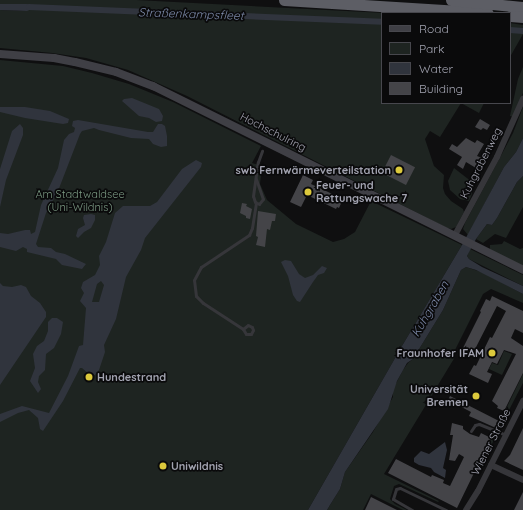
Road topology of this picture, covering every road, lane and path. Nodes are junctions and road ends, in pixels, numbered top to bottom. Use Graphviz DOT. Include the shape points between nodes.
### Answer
graph roads {
  1 [pos="284,0"];
  2 [pos="451,0"];
  3 [pos="523,7"];
  4 [pos="472,12"];
  5 [pos="511,16"];
  6 [pos="523,17"];
  7 [pos="0,54"];
  8 [pos="523,99"];
  9 [pos="262,151"];
  10 [pos="256,180"];
  11 [pos="256,203"];
  12 [pos="455,235"];
  13 [pos="523,270"];
  14 [pos="243,329"];
  15 [pos="523,401"];
  16 [pos="471,432"];
  17 [pos="506,435"];
  18 [pos="491,465"];
  19 [pos="523,480"];
  20 [pos="478,491"];
  21 [pos="412,510"];
  22 [pos="446,510"];
  23 [pos="466,510"];
  24 [pos="471,510"];
  1 -- 4 [label="highway"];
  2 -- 3 [label="highway"];
  5 -- 6 [label="highway"];
  7 -- 12 [label="street, Hochschulring" via="54,58 116,72 171,94 266,144"];
  8 -- 12 [label="street, Kuhgrabenweg" via="497,157"];
  9 -- 10 [label="lane"];
  10 -- 11 [label="lane"];
  10 -- 11 [label="lane" via="263,199 259,204"];
  11 -- 14 [label="lane" via="249,235 201,267 194,280 196,296"];
  12 -- 13 [label="street, Hochschulring"];
  15 -- 17 [label="street, Wiener Straße"];
  16 -- 17 [label="lane" via="475,425 479,424"];
  17 -- 18 [label="street, Wiener Straße"];
  18 -- 19 [label="street"];
  18 -- 20 [label="street, Wiener Straße"];
  20 -- 23 [label="street, Wiener Straße"];
  20 -- 24 [label="street, Wiener Straße"];
  21 -- 22 [label="lane" via="393,499 396,489 400,488"];
}
